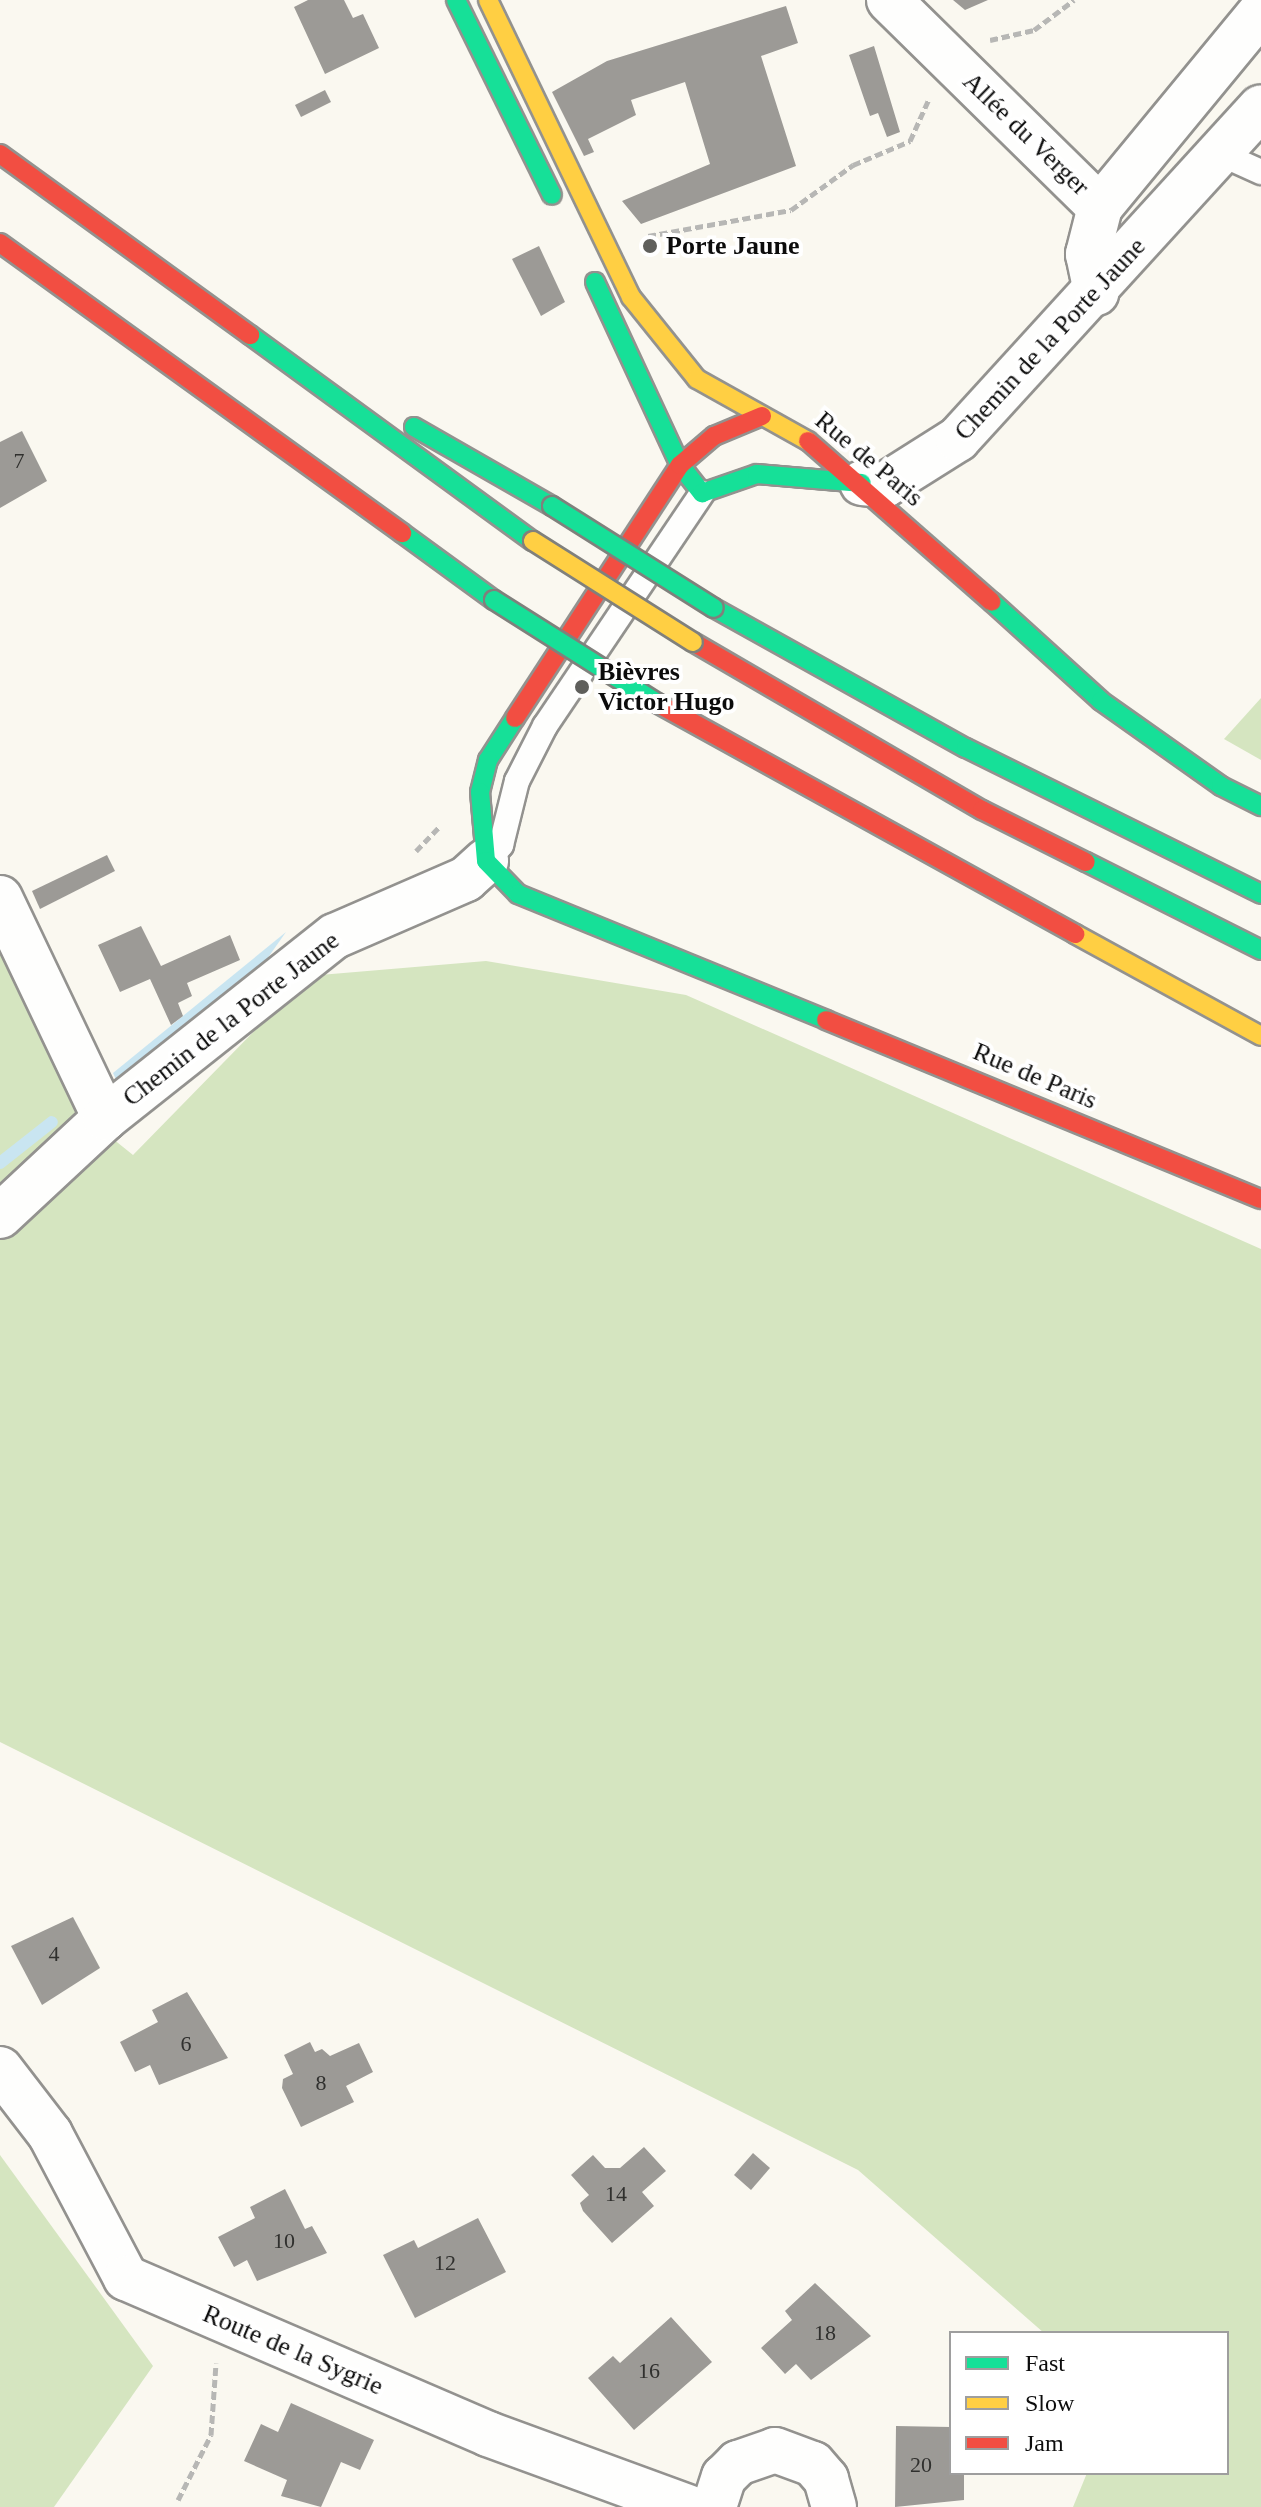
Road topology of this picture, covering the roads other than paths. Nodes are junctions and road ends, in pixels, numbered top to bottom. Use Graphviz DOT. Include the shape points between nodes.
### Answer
graph roads {
  1 [pos="456,0"];
  2 [pos="889,0"];
  3 [pos="492,8"];
  4 [pos="1261,12"];
  5 [pos="470,28"];
  6 [pos="1261,107"];
  7 [pos="0,154"];
  8 [pos="1221,154"];
  9 [pos="1261,172"];
  10 [pos="574,182"];
  11 [pos="555,201"];
  12 [pos="1100,207"];
  13 [pos="0,243"];
  14 [pos="586,265"];
  15 [pos="1096,293"];
  16 [pos="260,345"];
  17 [pos="762,416"];
  18 [pos="680,465"];
  19 [pos="757,474"];
  20 [pos="862,483"];
  21 [pos="702,493"];
  22 [pos="488,760"];
  23 [pos="464,795"];
  24 [pos="1261,806"];
  25 [pos="486,861"];
  26 [pos="1261,894"];
  27 [pos="0,898"];
  28 [pos="1261,950"];
  29 [pos="1261,1036"];
  30 [pos="105,1118"];
  31 [pos="1261,1199"];
  32 [pos="0,1216"];
  33 [pos="0,2069"];
  34 [pos="688,2507"];
  35 [pos="714,2507"];
  36 [pos="834,2507"];
  1 -- 5 [label="main road"];
  2 -- 12 [label="street, Allée du Verger"];
  3 -- 5 [label="lane"];
  3 -- 10 [label="main road, Rue de Paris"];
  4 -- 12 [label="street"];
  5 -- 11 [label="main road" via="514,128"];
  6 -- 8 [label="street, Chemin de la Porte Jaune"];
  7 -- 16 [label="main road"];
  8 -- 9 [label="lane"];
  8 -- 15 [label="street, Chemin de la Porte Jaune"];
  10 -- 11 [label="lane"];
  10 -- 17 [label="main road, Rue de Paris" via="631,297 670,351 697,379"];
  12 -- 15 [label="street, Allée du Verger" via="1088,254"];
  13 -- 29 [label="main road, bridge" via="494,600 657,703"];
  14 -- 18 [label="main road"];
  15 -- 20 [label="street, Chemin de la Porte Jaune" via="958,439 885,485"];
  16 -- 26 [label="main road, bridge" via="552,506 714,608 966,748"];
  16 -- 28 [label="main road, bridge" via="533,541 693,642 969,804"];
  17 -- 18 [label="main road" via="714,436"];
  17 -- 19 [label="main road"];
  17 -- 20 [label="main road, Rue de Paris" via="791,428"];
  18 -- 21 [label="main road"];
  18 -- 22 [label="main road"];
  19 -- 20 [label="main road, Chemin de la Porte Jaune"];
  19 -- 21 [label="main road, Chemin de la Porte Jaune"];
  20 -- 24 [label="main road, Rue de Paris" via="1101,701 1221,786"];
  21 -- 25 [label="lane" via="545,726 517,781 501,845"];
  22 -- 23 [label="street"];
  22 -- 25 [label="main road" via="480,792"];
  25 -- 30 [label="street, Chemin de la Porte Jaune" via="466,879 335,936"];
  25 -- 31 [label="main road, Rue de Paris" via="518,894"];
  27 -- 30 [label="street"];
  30 -- 32 [label="street, Chemin de la Porte Jaune"];
  33 -- 34 [label="street, Route de la Sygrie" via="50,2134 126,2278 488,2434"];
  35 -- 36 [label="street" via="724,2477 738,2463 775,2450 813,2464 826,2479"];
}
